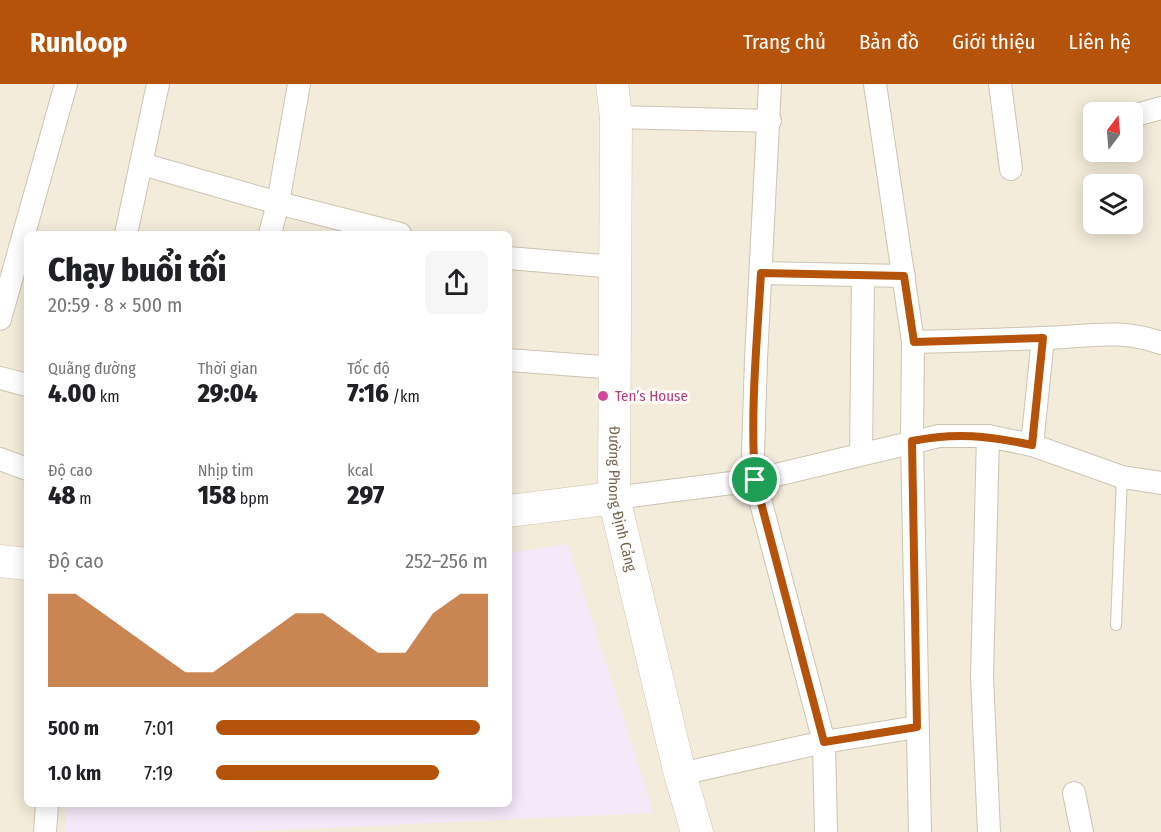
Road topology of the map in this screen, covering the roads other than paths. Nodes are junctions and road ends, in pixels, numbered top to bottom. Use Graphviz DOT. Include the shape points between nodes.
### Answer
graph roads {
  1 [pos="66,84"];
  2 [pos="158,84"];
  3 [pos="299,84"];
  4 [pos="612,84"];
  5 [pos="770,84"];
  6 [pos="875,84"];
  7 [pos="1000,84"];
  8 [pos="1161,108"];
  9 [pos="1143,113"];
  10 [pos="616,117"];
  11 [pos="770,121"];
  12 [pos="142,164"];
  13 [pos="1011,169"];
  14 [pos="278,203"];
  15 [pos="25,231"];
  16 [pos="127,231"];
  17 [pos="271,231"];
  18 [pos="388,231"];
  19 [pos="24,234"];
  20 [pos="512,258"];
  21 [pos="615,267"];
  22 [pos="761,273"];
  23 [pos="863,275"];
  24 [pos="904,276"];
  25 [pos="0,319"];
  26 [pos="1043,338"];
  27 [pos="914,342"];
  28 [pos="1161,343"];
  29 [pos="512,360"];
  30 [pos="616,368"];
  31 [pos="0,378"];
  32 [pos="24,384"];
  33 [pos="988,436"];
  34 [pos="912,441"];
  35 [pos="1032,445"];
  36 [pos="861,454"];
  37 [pos="0,459"];
  38 [pos="24,468"];
  39 [pos="1122,477"];
  40 [pos="755,480"];
  41 [pos="1161,483"];
  42 [pos="614,498"];
  43 [pos="512,511"];
  44 [pos="0,561"];
  45 [pos="24,564"];
  46 [pos="1116,625"];
  47 [pos="917,727"];
  48 [pos="824,742"];
  49 [pos="680,774"];
  50 [pos="1074,793"];
  51 [pos="47,807"];
  52 [pos="45,832"];
  53 [pos="697,832"];
  54 [pos="826,832"];
  55 [pos="920,832"];
  56 [pos="988,832"];
  57 [pos="1082,832"];
  1 -- 15 [label="street"];
  2 -- 12 [label="street"];
  3 -- 14 [label="street"];
  4 -- 10 [label="street, Đường Phong Định Cảng"];
  5 -- 11 [label="street"];
  6 -- 24 [label="street"];
  7 -- 13 [label="street"];
  8 -- 9 [label="street"];
  10 -- 11 [label="street"];
  10 -- 21 [label="street, Đường Phong Định Cảng"];
  11 -- 22 [label="street"];
  12 -- 14 [label="street"];
  12 -- 16 [label="street"];
  14 -- 17 [label="street"];
  14 -- 18 [label="street"];
  19 -- 25 [label="street"];
  20 -- 21 [label="street"];
  21 -- 30 [label="street, Đường Phong Định Cảng"];
  22 -- 23 [label="street"];
  22 -- 40 [label="street"];
  23 -- 24 [label="street"];
  23 -- 36 [label="street"];
  24 -- 27 [label="street"];
  26 -- 27 [label="street"];
  26 -- 28 [label="street" via="1124,333"];
  26 -- 35 [label="street"];
  27 -- 34 [label="street"];
  29 -- 30 [label="street"];
  30 -- 42 [label="street, Đường Phong Định Cảng"];
  31 -- 32 [label="street"];
  33 -- 34 [label="street" via="939,436"];
  33 -- 35 [label="street"];
  33 -- 56 [label="street" via="982,677"];
  34 -- 36 [label="street"];
  34 -- 47 [label="street"];
  35 -- 39 [label="street"];
  36 -- 40 [label="street"];
  37 -- 38 [label="street"];
  39 -- 41 [label="street"];
  39 -- 46 [label="lane"];
  40 -- 42 [label="street"];
  40 -- 48 [label="street"];
  42 -- 43 [label="street"];
  42 -- 49 [label="street, Đường Phong Định Cảng"];
  44 -- 45 [label="street"];
  47 -- 48 [label="street"];
  47 -- 55 [label="street"];
  48 -- 49 [label="street"];
  48 -- 54 [label="street"];
  49 -- 53 [label="street, Đường Phong Định Cảng"];
  50 -- 57 [label="street"];
  51 -- 52 [label="street"];
}
